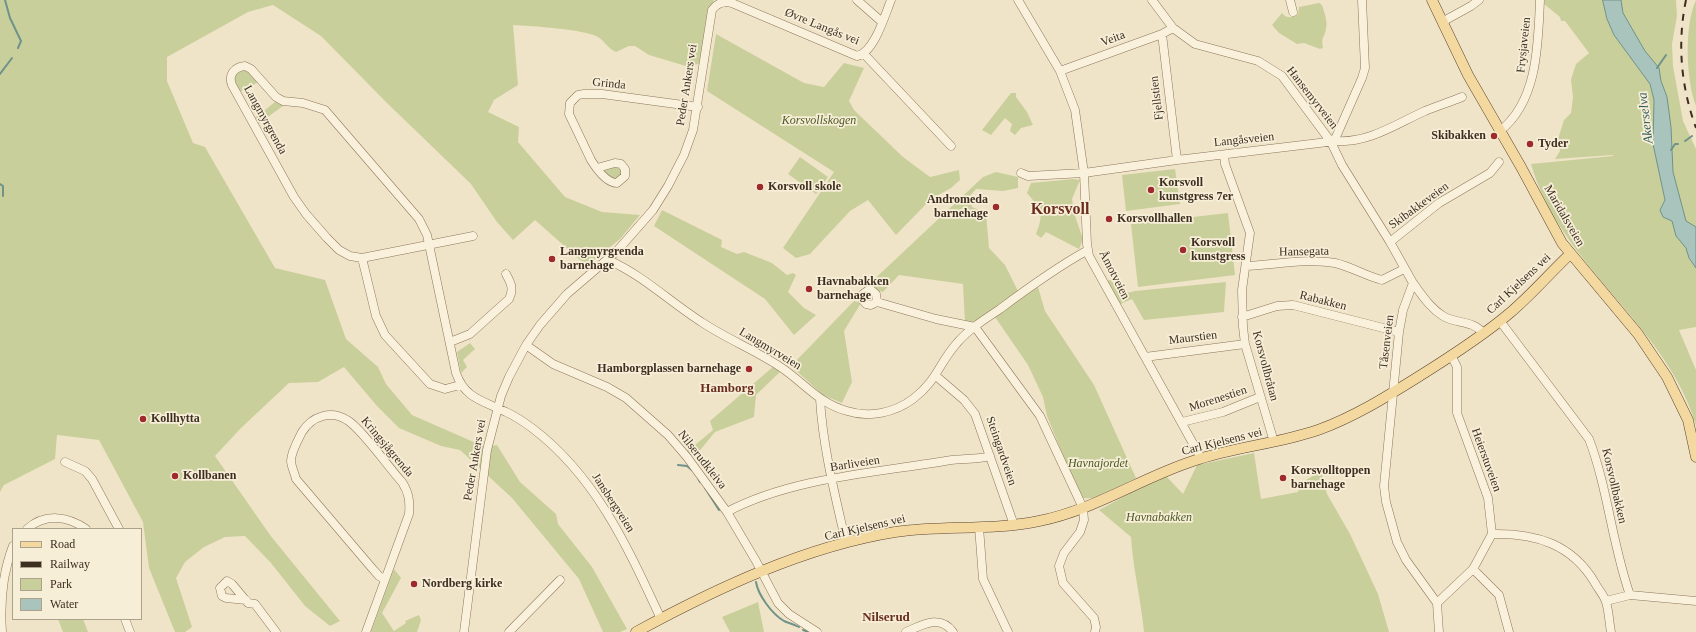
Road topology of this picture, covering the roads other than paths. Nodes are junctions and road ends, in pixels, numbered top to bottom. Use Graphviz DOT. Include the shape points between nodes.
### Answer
graph roads {
  1 [pos="857,0"];
  2 [pos="891,0"];
  3 [pos="1018,0"];
  4 [pos="1152,0"];
  5 [pos="1290,0"];
  6 [pos="1362,0"];
  7 [pos="1432,0"];
  8 [pos="1479,0"];
  9 [pos="1540,0"];
  10 [pos="720,3"];
  11 [pos="1293,12"];
  12 [pos="882,22"];
  13 [pos="1442,22"];
  14 [pos="1173,28"];
  15 [pos="1162,34"];
  16 [pos="864,54"];
  17 [pos="1060,71"];
  18 [pos="1462,97"];
  19 [pos="698,107"];
  20 [pos="1500,131"];
  21 [pos="1332,142"];
  22 [pos="951,146"];
  23 [pos="1224,155"];
  24 [pos="1177,160"];
  25 [pos="1499,162"];
  26 [pos="597,168"];
  27 [pos="1021,173"];
  28 [pos="1084,173"];
  29 [pos="473,236"];
  30 [pos="1390,242"];
  31 [pos="430,245"];
  32 [pos="1088,250"];
  33 [pos="1570,254"];
  34 [pos="362,258"];
  35 [pos="608,260"];
  36 [pos="1246,266"];
  37 [pos="1404,269"];
  38 [pos="506,274"];
  39 [pos="1413,283"];
  40 [pos="877,302"];
  41 [pos="1242,318"];
  42 [pos="1500,321"];
  43 [pos="975,327"];
  44 [pos="1399,332"];
  45 [pos="1483,333"];
  46 [pos="450,342"];
  47 [pos="1245,344"];
  48 [pos="526,345"];
  49 [pos="1452,356"];
  50 [pos="1145,357"];
  51 [pos="936,376"];
  52 [pos="460,385"];
  53 [pos="1393,393"];
  54 [pos="1260,397"];
  55 [pos="820,399"];
  56 [pos="497,408"];
  57 [pos="1182,422"];
  58 [pos="1274,442"];
  59 [pos="990,456"];
  60 [pos="1696,456"];
  61 [pos="1200,458"];
  62 [pos="65,462"];
  63 [pos="830,480"];
  64 [pos="1083,508"];
  65 [pos="727,512"];
  66 [pos="1014,525"];
  67 [pos="29,528"];
  68 [pos="84,528"];
  69 [pos="118,528"];
  70 [pos="979,528"];
  71 [pos="1492,534"];
  72 [pos="846,543"];
  73 [pos="12,549"];
  74 [pos="1473,569"];
  75 [pos="761,573"];
  76 [pos="384,579"];
  77 [pos="560,580"];
  78 [pos="1630,595"];
  79 [pos="246,600"];
  80 [pos="1606,601"];
  81 [pos="1696,601"];
  82 [pos="1437,603"];
  83 [pos="661,619"];
  84 [pos="125,620"];
  85 [pos="2,632"];
  86 [pos="130,632"];
  87 [pos="276,632"];
  88 [pos="366,632"];
  89 [pos="464,632"];
  90 [pos="509,632"];
  91 [pos="636,632"];
  92 [pos="818,632"];
  93 [pos="906,632"];
  94 [pos="953,632"];
  95 [pos="1008,632"];
  96 [pos="1095,632"];
  97 [pos="1439,632"];
  98 [pos="1510,632"];
  99 [pos="1611,632"];
  1 -- 12 [label="street"];
  2 -- 12 [label="street"];
  3 -- 17 [label="street, Åmotveien"];
  4 -- 14 [label="street, Hansemyrveien"];
  5 -- 11 [label="street"];
  6 -- 21 [label="street" via="1365,68"];
  7 -- 13 [label="main road, Maridalsveien"];
  8 -- 13 [label="street"];
  9 -- 20 [label="street, Frysjaveien" via="1533,78 1517,112"];
  10 -- 16 [label="street, Øvre Langås vei" via="732,3 853,55"];
  10 -- 19 [label="street, Peder Ankers vei" via="715,6 710,17"];
  12 -- 16 [label="street" via="871,46"];
  13 -- 20 [label="main road, Maridalsveien"];
  14 -- 15 [label="street, Veita"];
  14 -- 21 [label="street, Hansemyrveien" via="1195,44 1258,61 1278,73"];
  15 -- 17 [label="street, Veita"];
  15 -- 24 [label="street, Fjellstien"];
  16 -- 22 [label="street, Øvre Langås vei"];
  17 -- 28 [label="street, Åmotveien" via="1074,110"];
  18 -- 21 [label="street, Langåsveien" via="1374,135 1352,142"];
  19 -- 26 [label="street, Grinda" via="602,94 578,95 569,107 570,118"];
  19 -- 35 [label="street, Peder Ankers vei" via="689,142 668,186 653,210"];
  20 -- 33 [label="main road, Maridalsveien"];
  21 -- 23 [label="street, Langåsveien"];
  21 -- 30 [label="street" via="1342,165"];
  23 -- 24 [label="street, Langåsveien"];
  23 -- 36 [label="street, Korsvollbråtan" via="1225,164 1249,227"];
  24 -- 28 [label="street, Langåsveien"];
  25 -- 30 [label="street, Skibakkeveien" via="1490,173 1439,203"];
  27 -- 28 [label="street, Langåsveien" via="1028,176"];
  28 -- 32 [label="street, Åmotveien"];
  29 -- 31 [label="street, Langmyrgrenda"];
  30 -- 37 [label="street"];
  31 -- 34 [label="street, Langmyrgrenda"];
  31 -- 34 [label="street, Langmyrgrenda" via="419,219 325,110 303,103 283,101 276,97 251,69 245,66 236,67 230,77 232,85 294,197 339,250 350,256"];
  31 -- 46 [label="street, Langmyrgrenda"];
  32 -- 43 [label="street, Langmyrveien"];
  32 -- 50 [label="street, Åmotveien" via="1097,272"];
  33 -- 42 [label="main road, Carl Kjelsens vei"];
  33 -- 60 [label="main road, Maridalsveien" via="1652,354 1683,408"];
  34 -- 52 [label="street" via="376,316 385,335 430,384 445,389"];
  35 -- 48 [label="street, Peder Ankers vei" via="567,294"];
  35 -- 55 [label="street, Langmyrveien" via="629,269 704,324 777,364"];
  36 -- 37 [label="street, Hansegata" via="1334,263 1382,280"];
  36 -- 41 [label="street, Korsvollbråtan" via="1242,290"];
  37 -- 39 [label="street"];
  38 -- 46 [label="street" via="512,284 509,299 470,334"];
  39 -- 44 [label="street, Tåsenveien" via="1403,310"];
  39 -- 45 [label="street" via="1432,308 1444,317 1474,325"];
  40 -- 43 [label="street"];
  41 -- 44 [label="street, Rabakken" via="1277,306 1293,305"];
  41 -- 47 [label="street, Korsvollbråtan"];
  42 -- 45 [label="main road, Carl Kjelsens vei"];
  42 -- 78 [label="street, Korsvollbakken" via="1589,439 1598,461 1619,563"];
  43 -- 51 [label="street, Langmyrveien" via="957,343"];
  43 -- 64 [label="street" via="1040,416"];
  44 -- 53 [label="street, Tåsenveien"];
  45 -- 49 [label="main road, Carl Kjelsens vei"];
  46 -- 52 [label="street, Langmyrgrenda"];
  47 -- 50 [label="street, Maurstien"];
  47 -- 54 [label="street, Korsvollbråtan"];
  48 -- 56 [label="street, Peder Ankers vei" via="509,377"];
  48 -- 65 [label="street, Nilserudkleiva" via="553,364 626,398 682,451"];
  49 -- 53 [label="main road, Carl Kjelsens vei"];
  49 -- 71 [label="street, Heierstuveien" via="1457,368 1457,413 1488,498"];
  50 -- 57 [label="street, Åmotveien"];
  51 -- 55 [label="street, Langmyrveien" via="927,388 913,399 881,413 848,412"];
  51 -- 59 [label="street, Steingardveien" via="971,408 980,423"];
  52 -- 56 [label="street" via="477,399"];
  53 -- 58 [label="main road, Carl Kjelsens vei" via="1335,424"];
  53 -- 82 [label="street, Tåsenveien" via="1384,470 1386,502 1403,554"];
  54 -- 57 [label="street, Morenestien" via="1223,412"];
  54 -- 58 [label="street, Korsvollbråtan"];
  55 -- 63 [label="street"];
  56 -- 83 [label="street, Jansbergveien" via="539,434 577,470 596,494 627,547"];
  56 -- 89 [label="street, Peder Ankers vei" via="487,450"];
  57 -- 61 [label="street, Åmotveien"];
  58 -- 61 [label="main road, Carl Kjelsens vei"];
  59 -- 63 [label="street, Barliveien" via="955,459"];
  59 -- 66 [label="street, Steingardveien"];
  61 -- 64 [label="main road, Carl Kjelsens vei"];
  62 -- 69 [label="street" via="85,471 92,479"];
  63 -- 65 [label="street, Barliveien" via="780,490"];
  63 -- 72 [label="street"];
  64 -- 66 [label="main road, Carl Kjelsens vei" via="1052,518"];
  64 -- 96 [label="street" via="1083,525 1060,559 1059,573 1063,583 1094,618"];
  65 -- 75 [label="street, Nilserudkleiva"];
  66 -- 70 [label="main road, Carl Kjelsens vei"];
  67 -- 68 [label="street" via="41,521 58,518 69,519"];
  70 -- 72 [label="main road, Carl Kjelsens vei" via="913,530"];
  70 -- 95 [label="street" via="983,579"];
  71 -- 74 [label="street"];
  71 -- 80 [label="street" via="1532,538 1562,548 1582,564"];
  72 -- 75 [label="main road, Carl Kjelsens vei"];
  73 -- 85 [label="street" via="4,573 1,598"];
  74 -- 82 [label="street"];
  74 -- 98 [label="street" via="1499,595"];
  75 -- 83 [label="main road, Carl Kjelsens vei"];
  75 -- 92 [label="street, Nilserudkleiva" via="773,597 782,608"];
  76 -- 76 [label="street, Kringsjågrenda" via="408,514 410,499 407,491 348,420 337,415 324,416 313,421 296,443 291,461 296,479"];
  76 -- 88 [label="street, Kringsjågrenda"];
  77 -- 90 [label="street"];
  78 -- 80 [label="street"];
  78 -- 81 [label="street"];
  79 -- 87 [label="street" via="255,604"];
  80 -- 99 [label="street"];
  82 -- 97 [label="street"];
  83 -- 91 [label="main road, Carl Kjelsens vei"];
  84 -- 86 [label="street"];
  93 -- 94 [label="street" via="936,621 946,624"];
}
